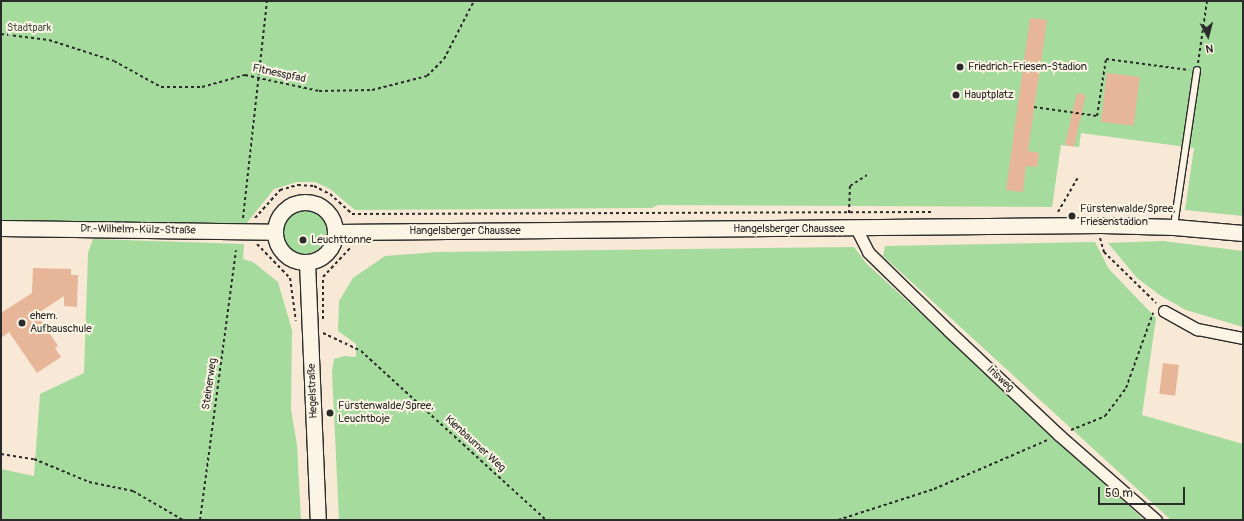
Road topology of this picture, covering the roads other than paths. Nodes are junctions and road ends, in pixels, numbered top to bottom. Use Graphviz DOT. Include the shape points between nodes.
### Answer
graph roads {
  1 [pos="1197,71"];
  2 [pos="1174,226"];
  3 [pos="1,228"];
  4 [pos="856,228"];
  5 [pos="274,232"];
  6 [pos="335,232"];
  7 [pos="1243,233"];
  8 [pos="307,262"];
  9 [pos="1160,307"];
  10 [pos="1243,338"];
  11 [pos="318,520"];
  12 [pos="1156,520"];
  1 -- 2 [label="lane"];
  2 -- 4 [label="main road, Hangelsberger Chaussee"];
  2 -- 7 [label="main road, Hangelsberger Chaussee"];
  3 -- 5 [label="main road, Dr.-Wilhelm-Külz-Straße"];
  4 -- 6 [label="main road, Hangelsberger Chaussee"];
  4 -- 12 [label="street, Irisweg" via="868,252 1060,435"];
  5 -- 6 [label="main road" via="277,219 283,211 301,202 311,202 328,213"];
  5 -- 8 [label="main road" via="279,248 286,255"];
  6 -- 8 [label="main road" via="328,250 322,257"];
  8 -- 11 [label="main road, Hegelstraße" via="315,326"];
  9 -- 10 [label="street" via="1197,329"];
}
